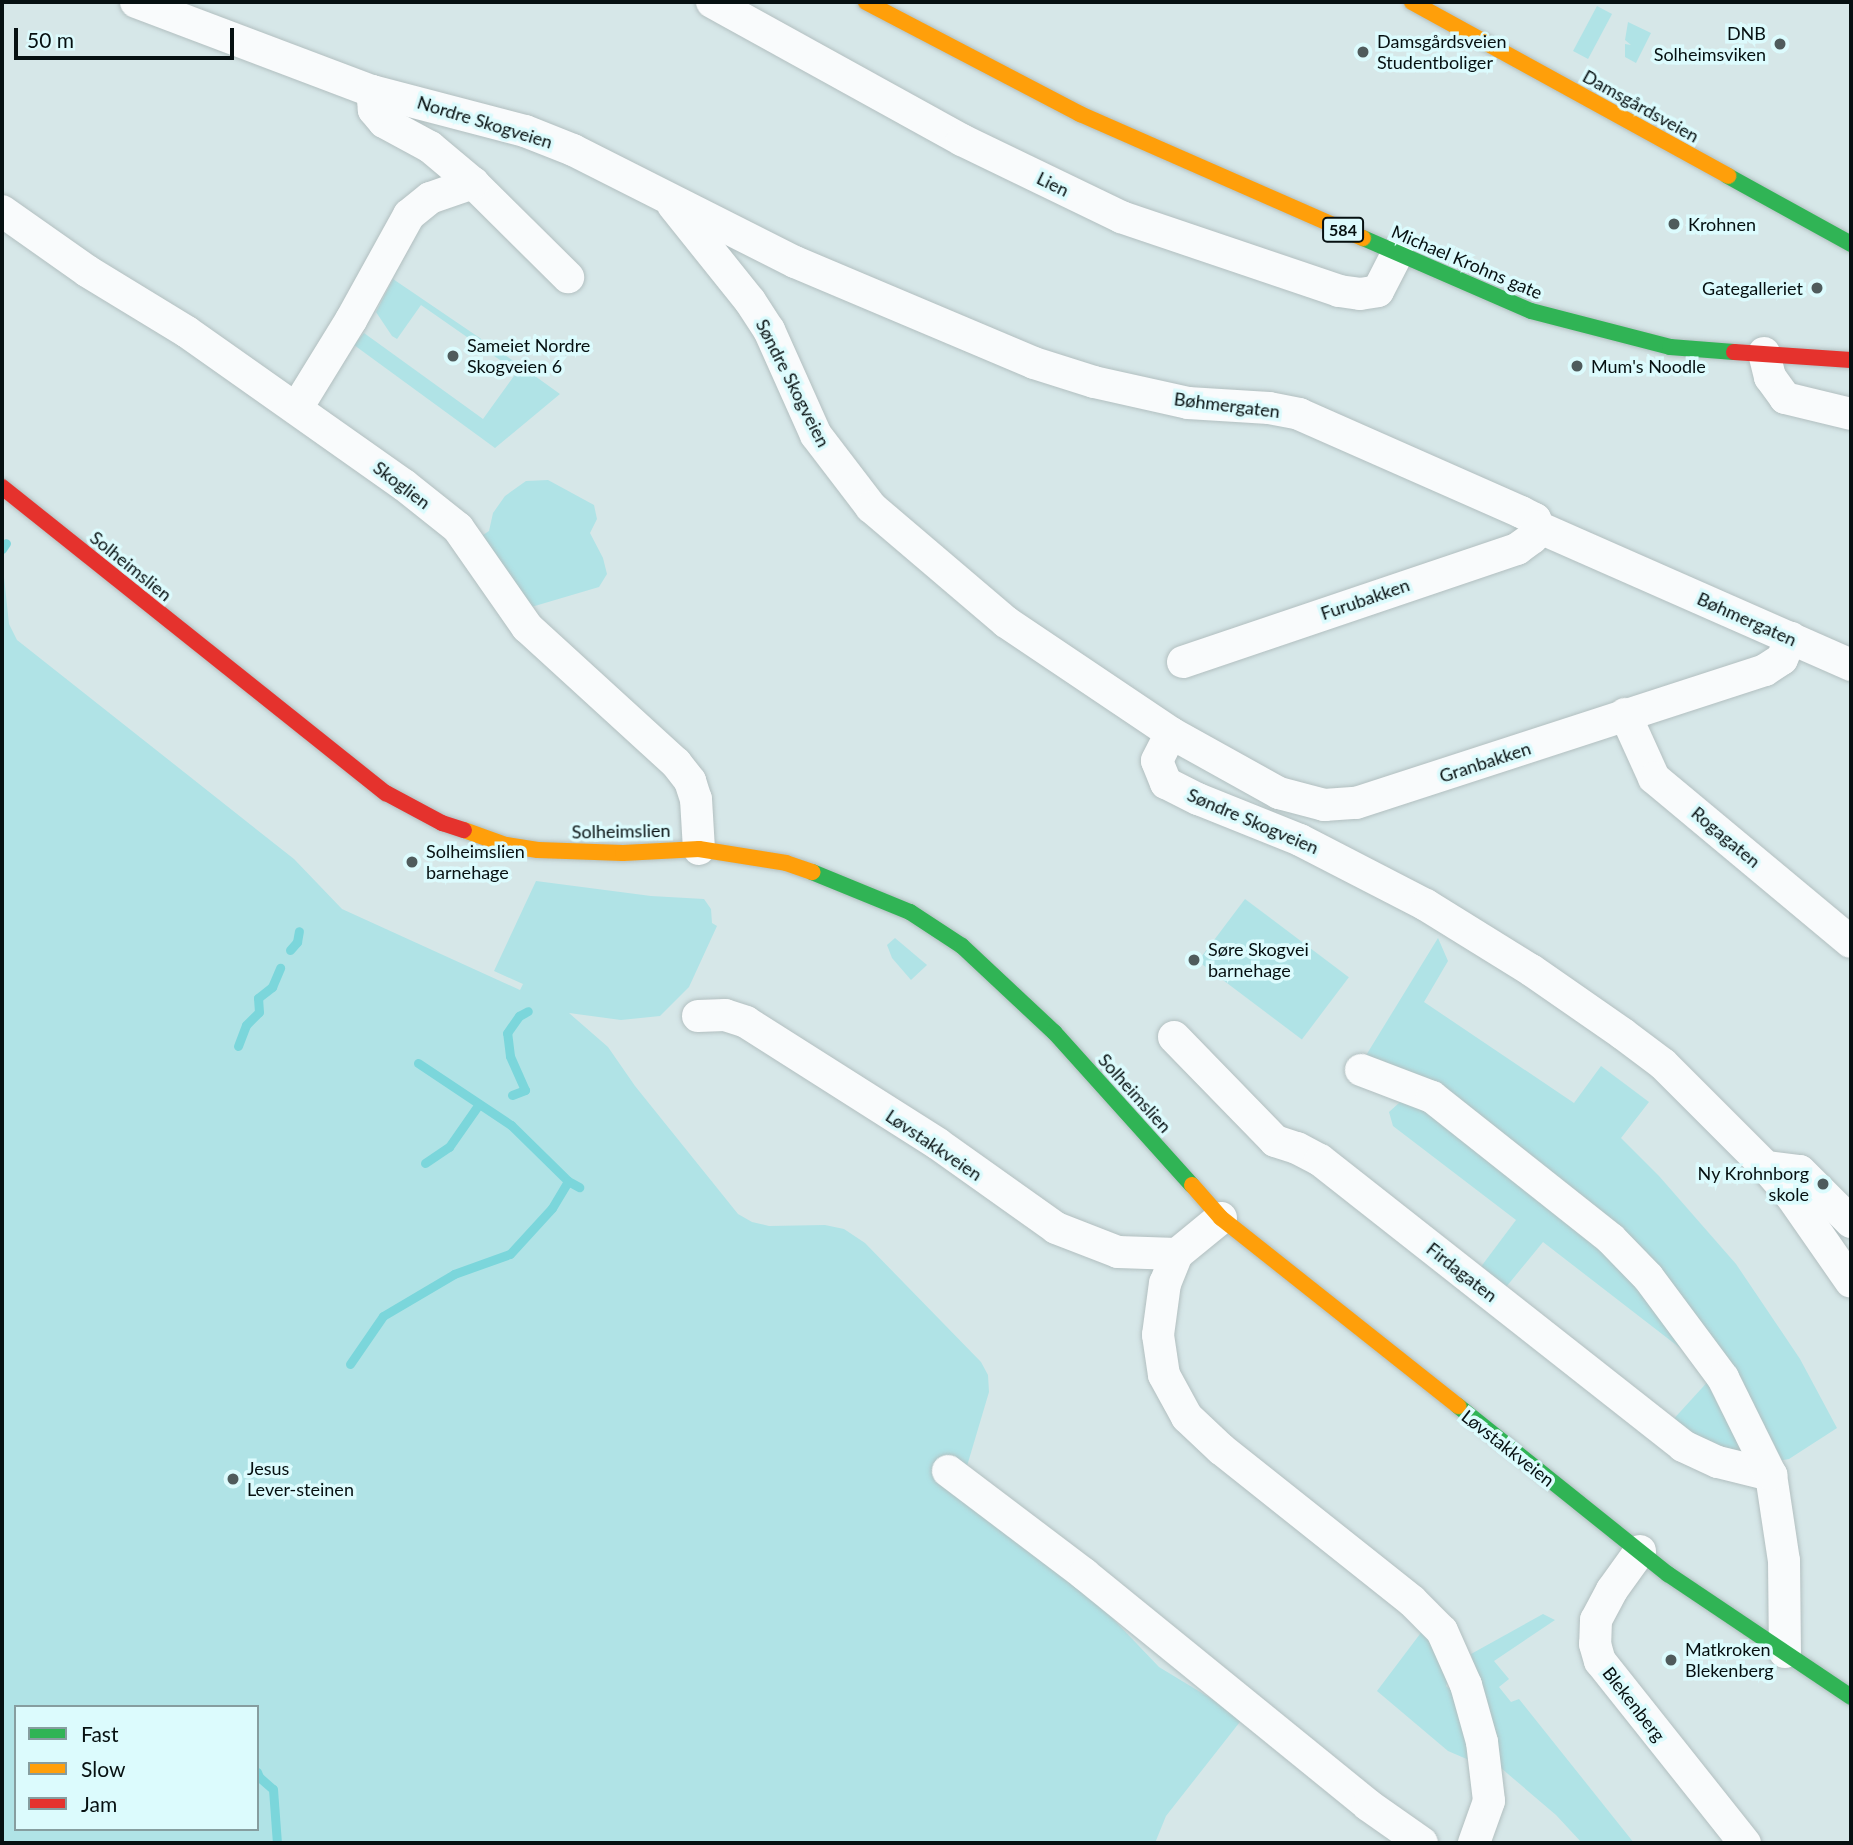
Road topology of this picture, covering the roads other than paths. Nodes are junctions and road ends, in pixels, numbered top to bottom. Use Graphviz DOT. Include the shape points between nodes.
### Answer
graph roads {
  1 [pos="136,2"];
  2 [pos="712,2"];
  3 [pos="866,2"];
  4 [pos="1412,2"];
  5 [pos="372,91"];
  6 [pos="472,183"];
  7 [pos="670,201"];
  8 [pos="2,211"];
  9 [pos="1851,244"];
  10 [pos="1397,254"];
  11 [pos="568,277"];
  12 [pos="1764,353"];
  13 [pos="1851,360"];
  14 [pos="303,398"];
  15 [pos="1851,414"];
  16 [pos="2,487"];
  17 [pos="1538,527"];
  18 [pos="1791,638"];
  19 [pos="1183,662"];
  20 [pos="1851,665"];
  21 [pos="1625,714"];
  22 [pos="1171,733"];
  23 [pos="699,849"];
  24 [pos="1851,942"];
  25 [pos="698,1016"];
  26 [pos="1174,1037"];
  27 [pos="1361,1070"];
  28 [pos="1766,1167"];
  29 [pos="1221,1218"];
  30 [pos="1851,1222"];
  31 [pos="1177,1254"];
  32 [pos="1851,1282"];
  33 [pos="948,1471"];
  34 [pos="1772,1475"];
  35 [pos="1640,1551"];
  36 [pos="1785,1652"];
  37 [pos="1851,1697"];
  38 [pos="1422,1843"];
  39 [pos="1474,1843"];
  40 [pos="1745,1843"];
  1 -- 5 [label="street, Nordre Skogveien"];
  2 -- 10 [label="street, Lien" via="962,140 1121,217 1360,295 1378,291"];
  3 -- 10 [label="street, Michael Krohns gate / 584" via="1080,114"];
  4 -- 9 [label="street, Damsgårdsveien"];
  5 -- 6 [label="street, Nordre Skogveien" via="374,110 384,122 430,147"];
  5 -- 7 [label="street, Nordre Skogveien" via="525,131 573,150"];
  6 -- 11 [label="street, Nordre Skogveien"];
  6 -- 14 [label="street" via="430,198 409,215"];
  7 -- 17 [label="street, Bøhmergaten" via="795,262 1034,363 1094,382 1188,402 1299,414 1521,512 1535,519"];
  7 -- 22 [label="street, Søndre Skogveien" via="750,301 769,330 816,435 871,507 1006,622"];
  8 -- 23 [label="street, Skoglien" via="209,348 458,528 527,626 690,781 696,799"];
  10 -- 12 [label="street, Michael Krohns gate / 584" via="1531,311 1607,333 1670,346"];
  12 -- 13 [label="street, Michael Krohns gate / 584"];
  12 -- 15 [label="street" via="1770,377 1785,398"];
  16 -- 23 [label="street, Solheimslien" via="386,793 442,823 506,845 538,850 623,853"];
  17 -- 18 [label="street, Bøhmergaten"];
  17 -- 19 [label="street, Furubakken" via="1517,549"];
  18 -- 20 [label="street, Bøhmergaten"];
  18 -- 21 [label="street, Granbakken" via="1782,659 1765,670"];
  21 -- 22 [label="street, Granbakken" via="1374,798 1331,806 1279,793"];
  21 -- 24 [label="street, Rogagaten" via="1654,778"];
  22 -- 28 [label="street, Søndre Skogveien" via="1157,761 1166,783 1368,874 1531,970 1663,1064"];
  23 -- 29 [label="street, Solheimslien" via="786,863 848,884 910,912 962,946 1054,1032"];
  25 -- 31 [label="street, Løvstakkveien" via="725,1014 746,1022 937,1144 1056,1228 1118,1252"];
  26 -- 34 [label="street, Firdagaten" via="1275,1141 1320,1160 1683,1446 1718,1462"];
  27 -- 34 [label="street" via="1432,1097 1611,1239 1648,1277 1723,1378"];
  28 -- 30 [label="street" via="1800,1171"];
  28 -- 32 [label="street, Søndre Skogveien"];
  29 -- 31 [label="street"];
  29 -- 35 [label="street, Løvstakkveien"];
  31 -- 39 [label="street" via="1160,1306 1158,1335 1164,1375 1186,1417 1412,1601 1442,1632 1454,1654 1485,1763 1489,1801"];
  33 -- 38 [label="street"];
  34 -- 36 [label="street" via="1784,1561"];
  35 -- 36 [label="street, Løvstakkveien"];
  35 -- 40 [label="street, Blekenberg" via="1596,1620 1600,1661"];
  36 -- 37 [label="street, Løvstakkveien"];
}
